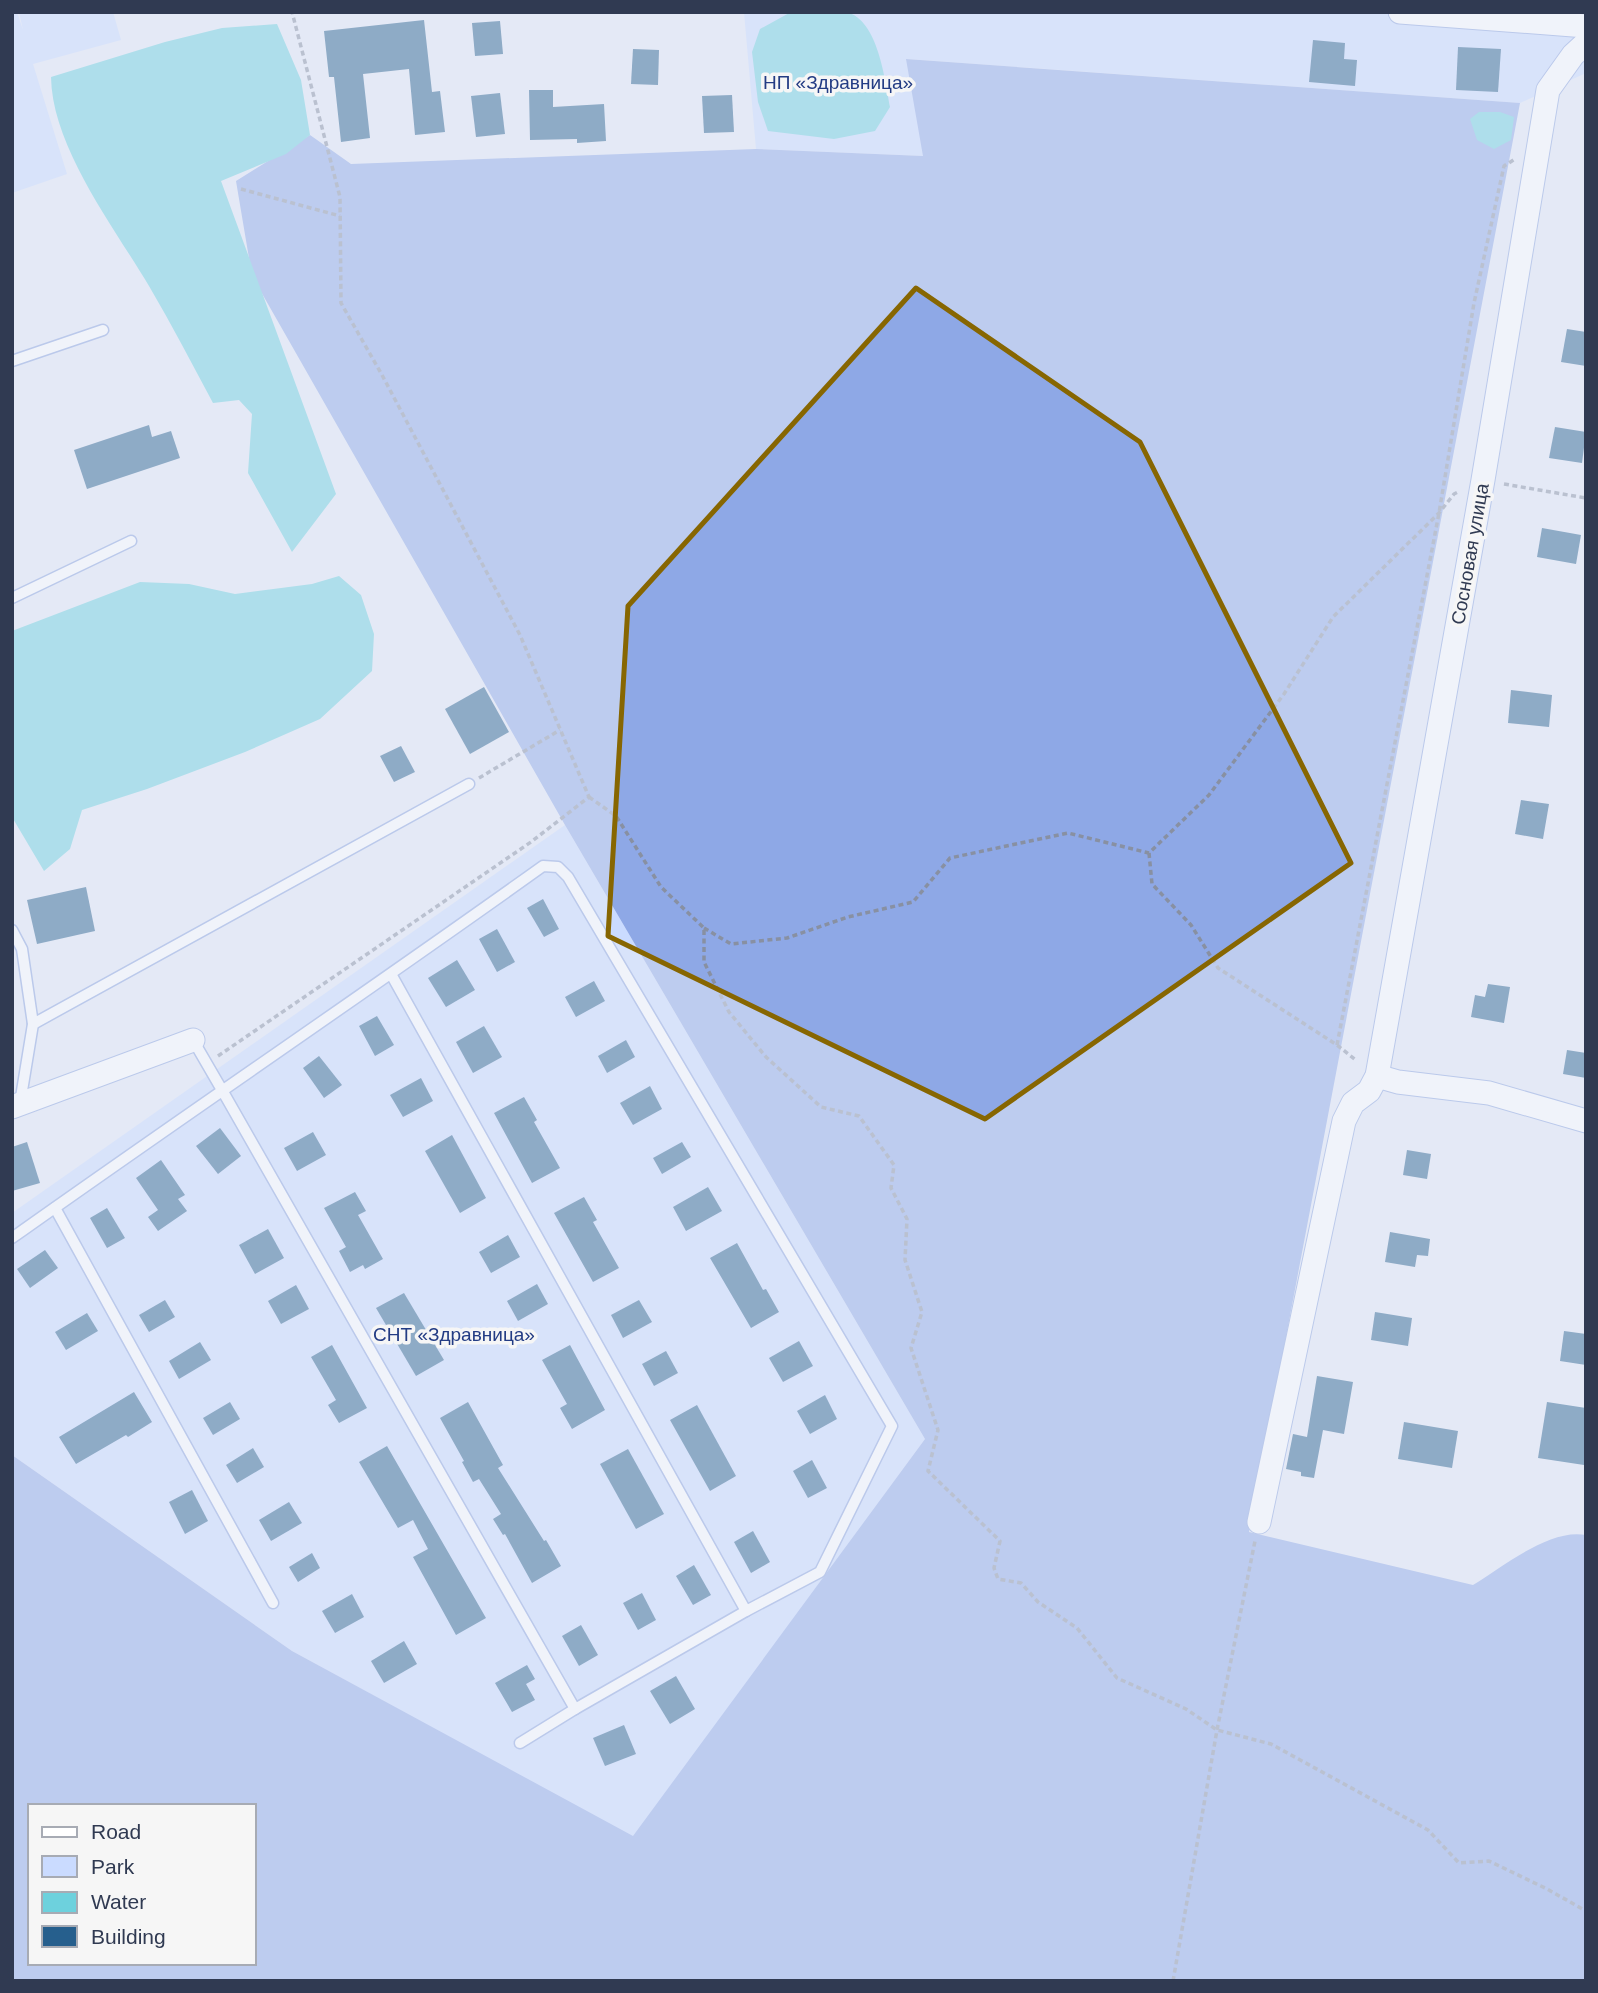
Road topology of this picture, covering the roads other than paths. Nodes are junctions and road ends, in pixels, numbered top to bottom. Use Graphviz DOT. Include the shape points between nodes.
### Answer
graph roads {
  1 [pos="1400,12"];
  2 [pos="1586,26"];
  3 [pos="1586,43"];
  4 [pos="103,330"];
  5 [pos="12,361"];
  6 [pos="131,541"];
  7 [pos="12,598"];
  8 [pos="469,784"];
  9 [pos="12,930"];
  10 [pos="391,974"];
  11 [pos="33,1024"];
  12 [pos="192,1040"];
  13 [pos="1377,1076"];
  14 [pos="222,1090"];
  15 [pos="16,1105"];
  16 [pos="1586,1121"];
  17 [pos="55,1208"];
  18 [pos="12,1238"];
  19 [pos="1258,1522"];
  20 [pos="273,1603"];
  21 [pos="746,1611"];
  22 [pos="576,1709"];
  23 [pos="520,1743"];
  1 -- 2 [label="street"];
  3 -- 13 [label="street, Сосновая улица" via="1548,90"];
  4 -- 5 [label="lane"];
  6 -- 7 [label="lane"];
  8 -- 11 [label="lane"];
  9 -- 11 [label="lane" via="22,949"];
  10 -- 14 [label="lane"];
  10 -- 21 [label="lane"];
  10 -- 21 [label="lane" via="543,866 558,867 569,877 892,1426 820,1572"];
  11 -- 15 [label="lane"];
  12 -- 14 [label="lane"];
  12 -- 15 [label="street"];
  13 -- 16 [label="street" via="1489,1093"];
  13 -- 19 [label="street" via="1344,1121"];
  14 -- 17 [label="lane"];
  14 -- 22 [label="lane"];
  17 -- 18 [label="lane"];
  17 -- 20 [label="lane"];
  21 -- 22 [label="lane"];
  22 -- 23 [label="lane"];
}
